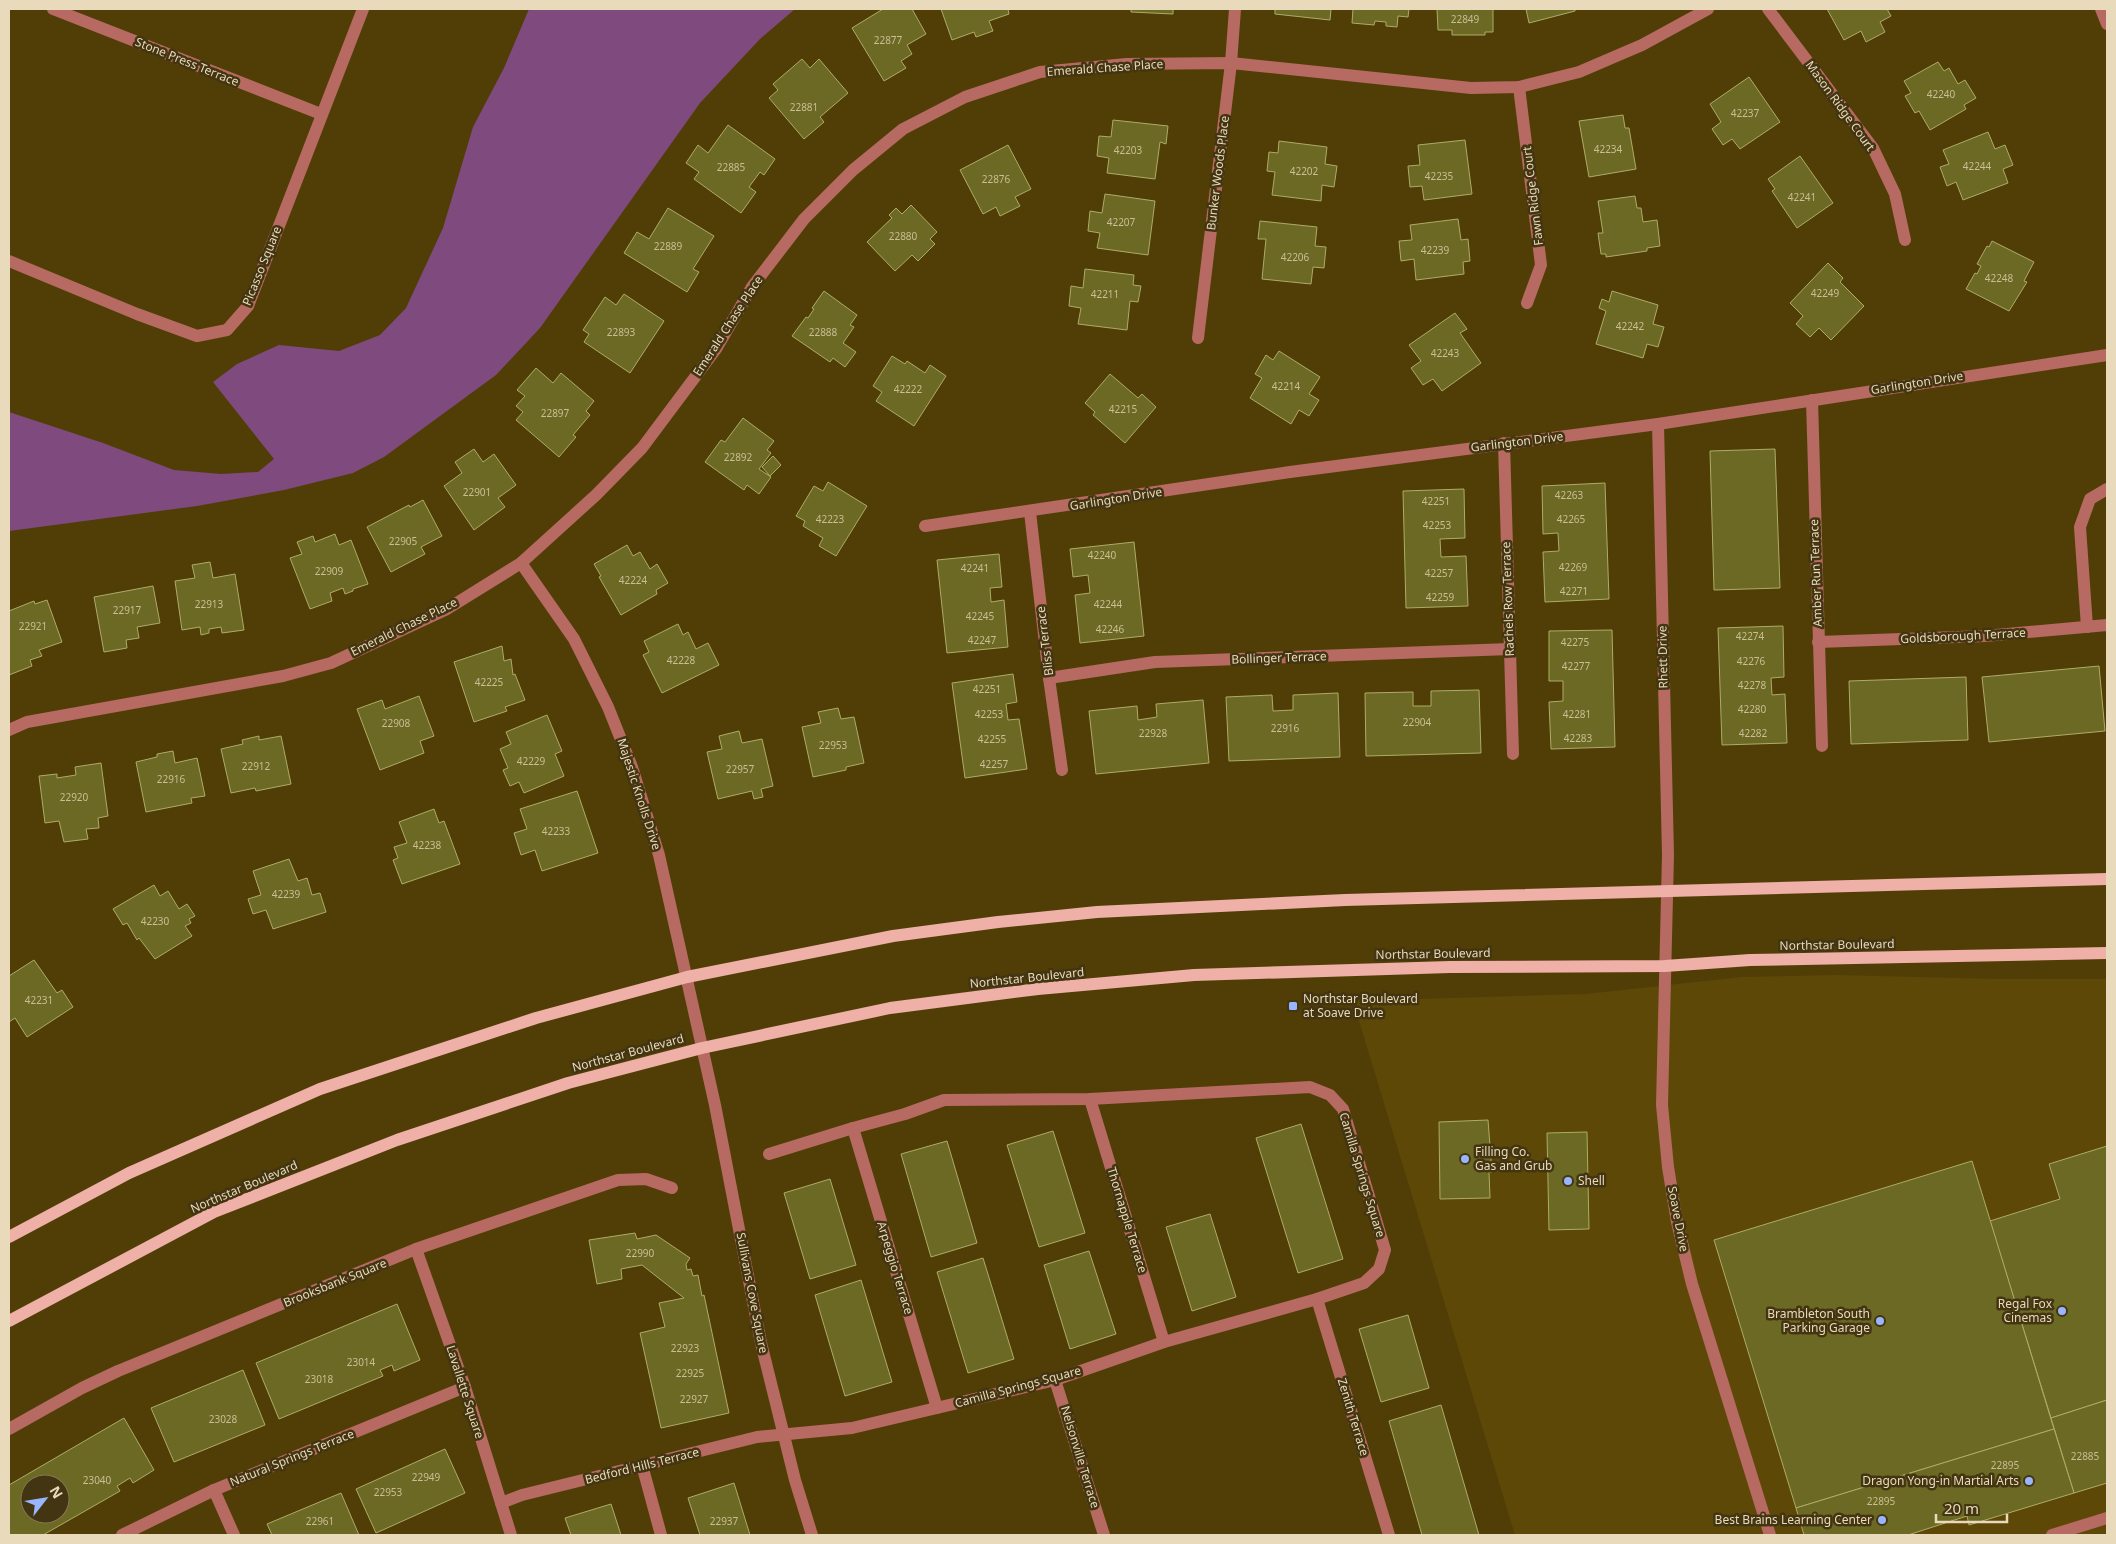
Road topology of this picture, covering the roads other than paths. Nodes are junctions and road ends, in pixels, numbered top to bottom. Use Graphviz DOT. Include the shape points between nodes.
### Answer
graph roads {
  1 [pos="54,9"];
  2 [pos="363,9"];
  3 [pos="1236,9"];
  4 [pos="1708,9"];
  5 [pos="1768,9"];
  6 [pos="2101,9"];
  7 [pos="2107,24"];
  8 [pos="1231,63"];
  9 [pos="1519,87"];
  10 [pos="321,114"];
  11 [pos="1904,240"];
  12 [pos="9,261"];
  13 [pos="1527,303"];
  14 [pos="1198,338"];
  15 [pos="2107,355"];
  16 [pos="1812,400"];
  17 [pos="1658,424"];
  18 [pos="1504,443"];
  19 [pos="2107,489"];
  20 [pos="1030,512"];
  21 [pos="925,526"];
  22 [pos="521,563"];
  23 [pos="2107,625"];
  24 [pos="2087,627"];
  25 [pos="1818,642"];
  26 [pos="1510,649"];
  27 [pos="1049,678"];
  28 [pos="9,730"];
  29 [pos="1822,746"];
  30 [pos="1513,754"];
  31 [pos="1062,770"];
  32 [pos="2107,879"];
  33 [pos="1667,891"];
  34 [pos="2107,953"];
  35 [pos="1665,966"];
  36 [pos="687,978"];
  37 [pos="702,1048"];
  38 [pos="1090,1099"];
  39 [pos="853,1128"];
  40 [pos="769,1154"];
  41 [pos="672,1188"];
  42 [pos="9,1237"];
  43 [pos="416,1249"];
  44 [pos="1317,1299"];
  45 [pos="9,1321"];
  46 [pos="1164,1342"];
  47 [pos="1056,1380"];
  48 [pos="465,1387"];
  49 [pos="937,1408"];
  50 [pos="9,1429"];
  51 [pos="784,1436"];
  52 [pos="642,1465"];
  53 [pos="214,1490"];
  54 [pos="501,1503"];
  55 [pos="2107,1518"];
  56 [pos="122,1535"];
  57 [pos="234,1535"];
  58 [pos="511,1535"];
  59 [pos="661,1535"];
  60 [pos="812,1535"];
  61 [pos="1104,1535"];
  62 [pos="1389,1535"];
  63 [pos="1770,1535"];
  64 [pos="2052,1535"];
  1 -- 10 [label="street, Stone Press Terrace"];
  2 -- 10 [label="street, Picasso Square"];
  3 -- 8 [label="street, Bunker Woods Place"];
  4 -- 9 [label="street, Emerald Chase Place" via="1579,72"];
  5 -- 11 [label="street, Mason Ridge Court" via="1873,148 1895,194"];
  6 -- 7 [label="street"];
  8 -- 9 [label="street, Emerald Chase Place" via="1471,88"];
  8 -- 14 [label="street, Bunker Woods Place"];
  8 -- 22 [label="street, Emerald Chase Place" via="1127,64 1040,72 965,97 903,129 853,170 804,220 752,286 716,348 642,448"];
  9 -- 13 [label="street, Fawn Ridge Court" via="1541,265"];
  10 -- 12 [label="street, Picasso Square" via="248,306 227,330 197,336"];
  15 -- 16 [label="street, Garlington Drive"];
  16 -- 17 [label="street, Garlington Drive"];
  16 -- 25 [label="street, Amber Run Terrace"];
  17 -- 18 [label="street, Garlington Drive"];
  17 -- 33 [label="street, Rhett Drive"];
  18 -- 20 [label="street, Garlington Drive"];
  18 -- 26 [label="street, Rachels Row Terrace"];
  19 -- 24 [label="street" via="2090,498 2080,527"];
  20 -- 21 [label="street, Garlington Drive"];
  20 -- 27 [label="street, Bliss Terrace"];
  22 -- 28 [label="street, Emerald Chase Place" via="447,608 331,663 283,676 27,722"];
  22 -- 36 [label="street, Majestic Knolls Drive" via="574,638 608,707 632,767 659,854"];
  23 -- 24 [label="street, Goldsborough Terrace"];
  24 -- 25 [label="street, Goldsborough Terrace" via="1985,636"];
  25 -- 29 [label="street, Amber Run Terrace"];
  26 -- 27 [label="street, Bollinger Terrace" via="1156,662"];
  26 -- 30 [label="street, Rachels Row Terrace"];
  27 -- 31 [label="street, Bliss Terrace"];
  32 -- 33 [label="main road"];
  33 -- 35 [label="street, Soave Drive"];
  33 -- 36 [label="main road" via="1344,900 1097,912 901,934"];
  34 -- 35 [label="main road, Northstar Boulevard" via="1750,960"];
  35 -- 37 [label="main road, Northstar Boulevard" via="1450,967 1194,975 1038,989 890,1008"];
  35 -- 63 [label="street, Soave Drive" via="1662,1105 1677,1222 1692,1284"];
  36 -- 37 [label="street, Majestic Knolls Drive"];
  36 -- 42 [label="main road" via="536,1018 320,1089 129,1173"];
  37 -- 45 [label="main road, Northstar Boulevard" via="568,1084 388,1144 214,1212"];
  37 -- 51 [label="street, Sullivans Cove Square" via="761,1343"];
  38 -- 39 [label="street, Camilla Springs Square" via="944,1100"];
  38 -- 44 [label="street, Camilla Springs Square" via="1310,1087 1330,1095 1343,1109 1385,1250 1379,1269 1364,1283"];
  38 -- 46 [label="street, Thornapple Terrace"];
  39 -- 40 [label="street, Camilla Springs Square"];
  39 -- 49 [label="street, Arpeggio Terrace"];
  41 -- 43 [label="street, Brooksbank Square" via="646,1179 618,1180"];
  43 -- 48 [label="street, Lavallette Square"];
  43 -- 50 [label="street, Brooksbank Square" via="118,1371"];
  44 -- 46 [label="street, Camilla Springs Square"];
  44 -- 62 [label="street, Zenith Terrace"];
  46 -- 47 [label="street, Camilla Springs Square"];
  47 -- 49 [label="street, Camilla Springs Square"];
  47 -- 61 [label="street, Nelsonville Terrace"];
  48 -- 53 [label="street, Natural Springs Terrace"];
  48 -- 54 [label="street, Lavallette Square"];
  49 -- 51 [label="street, Camilla Springs Square" via="852,1428"];
  51 -- 52 [label="street, Bedford Hills Terrace" via="758,1437"];
  51 -- 60 [label="street, Sullivans Cove Square"];
  52 -- 54 [label="street, Bedford Hills Terrace"];
  52 -- 59 [label="street"];
  53 -- 56 [label="street, Natural Springs Terrace"];
  53 -- 57 [label="street"];
  54 -- 58 [label="street, Lavallette Square"];
  55 -- 64 [label="street"];
}
